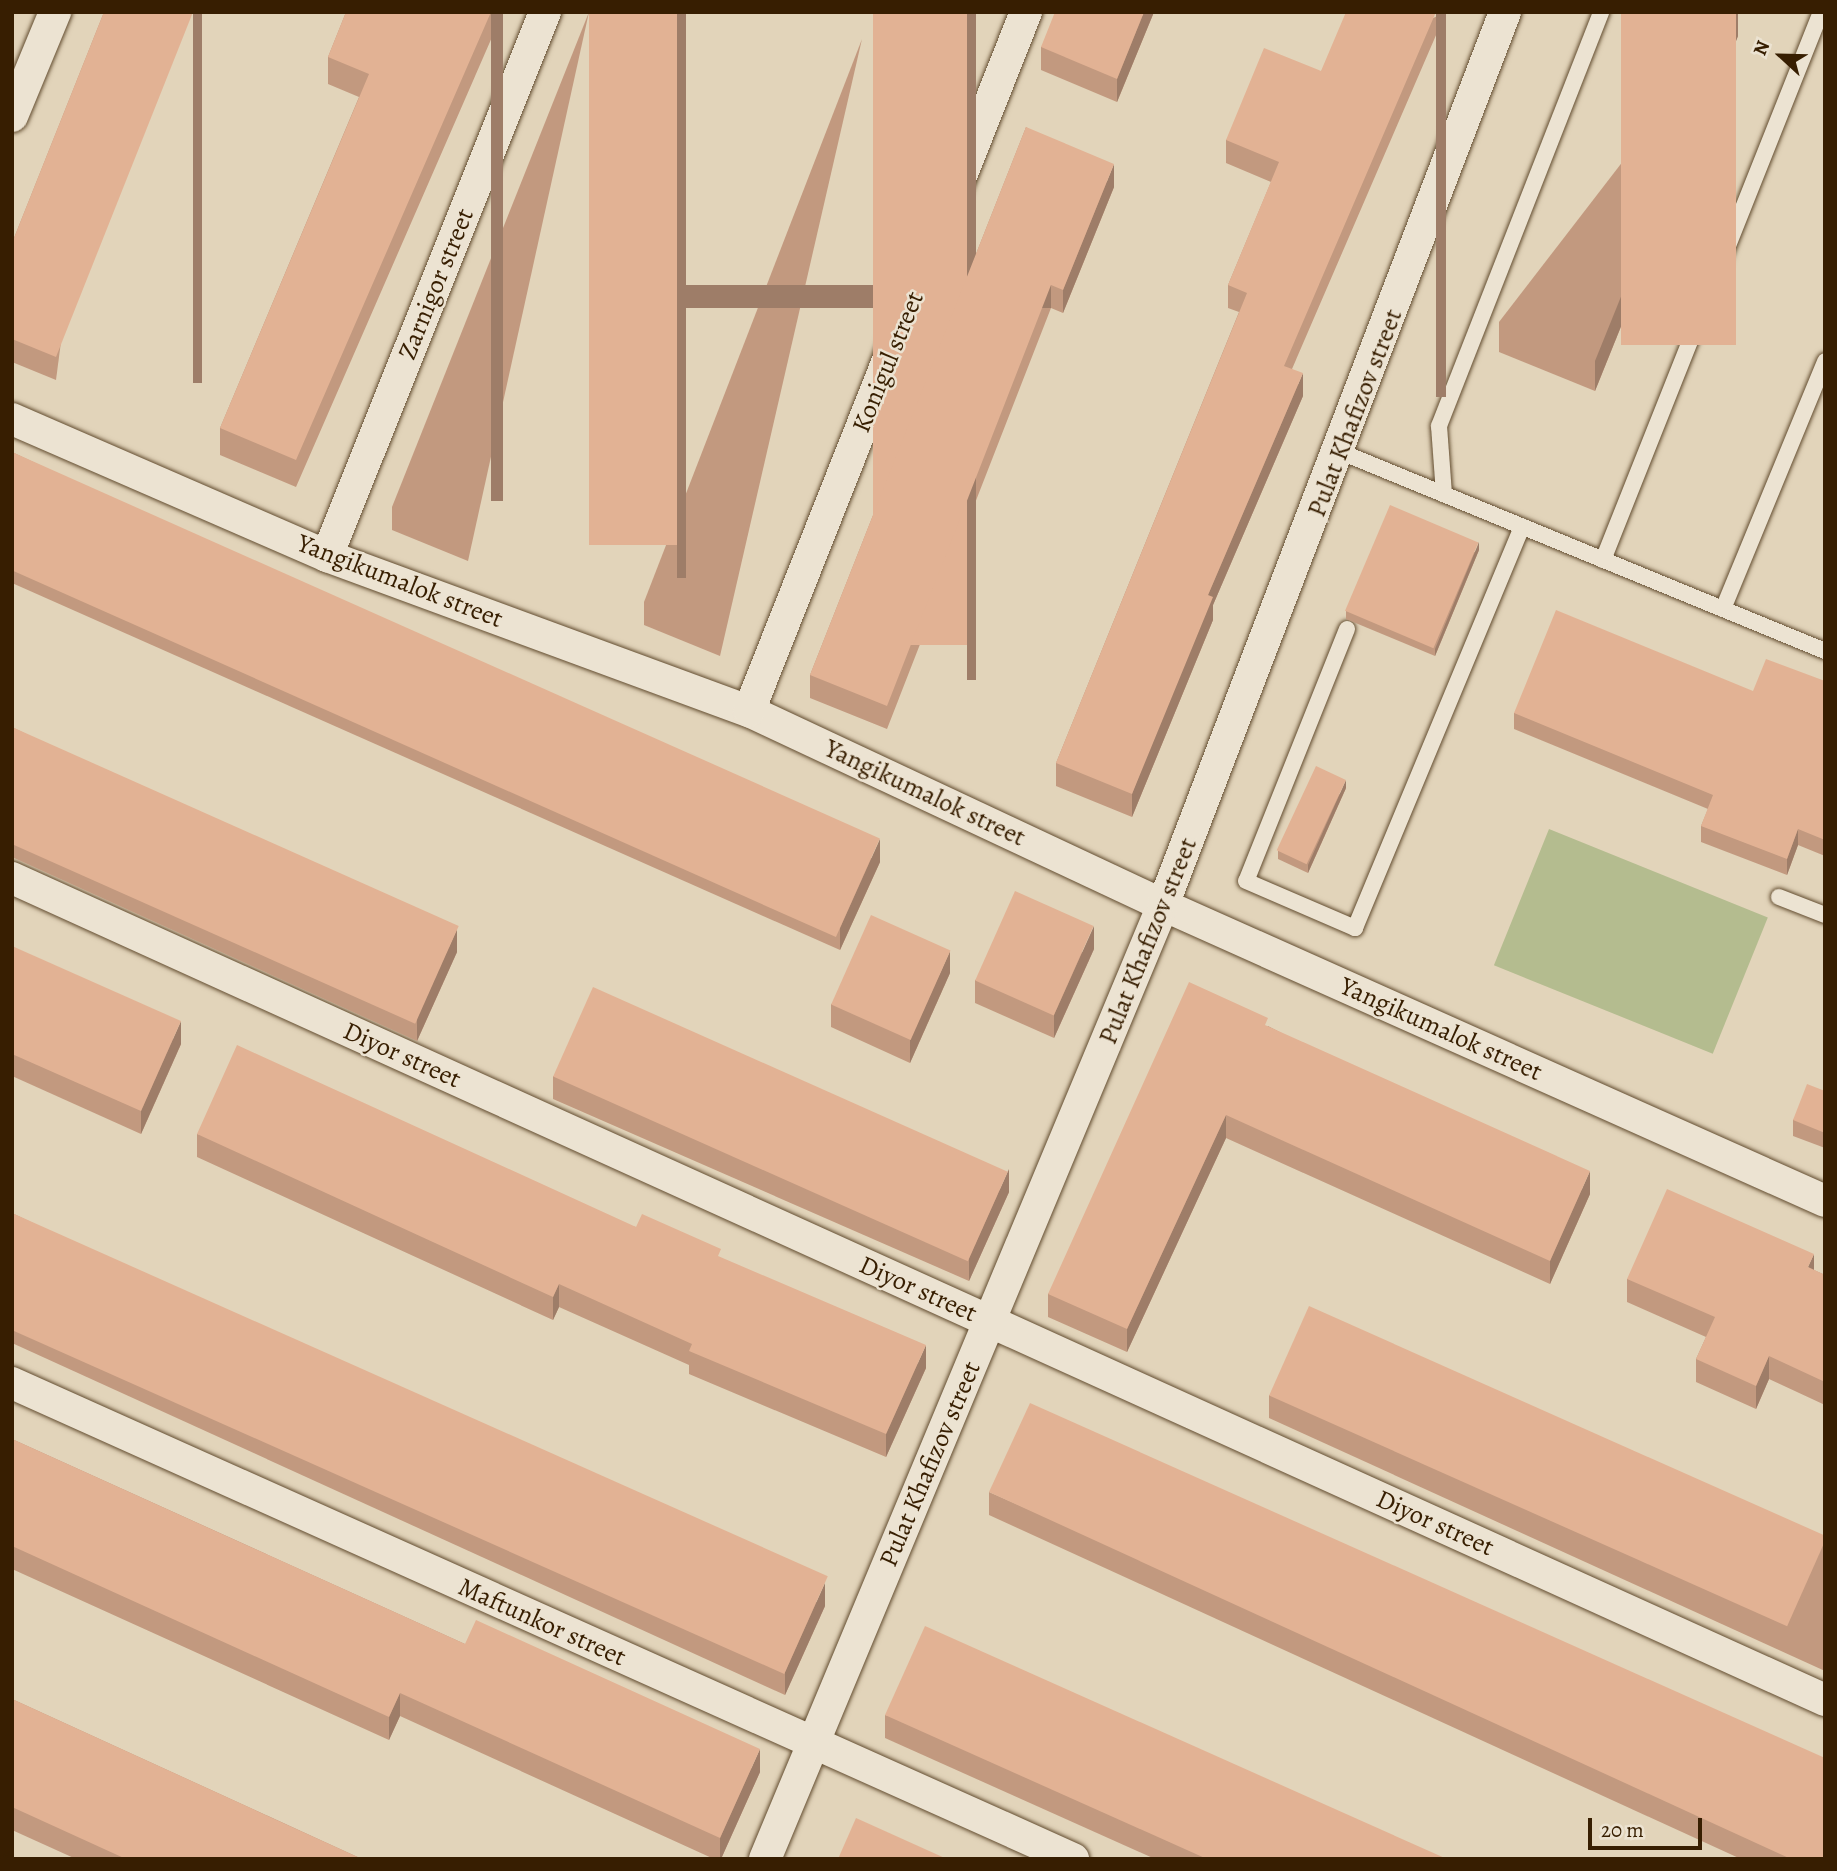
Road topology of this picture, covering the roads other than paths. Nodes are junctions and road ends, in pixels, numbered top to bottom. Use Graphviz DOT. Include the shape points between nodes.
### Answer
graph roads {
  1 [pos="55,12"];
  2 [pos="545,12"];
  3 [pos="1026,12"];
  4 [pos="1505,12"];
  5 [pos="1601,12"];
  6 [pos="1821,12"];
  7 [pos="12,116"];
  8 [pos="1825,361"];
  9 [pos="12,419"];
  10 [pos="1341,452"];
  11 [pos="1444,494"];
  12 [pos="1522,526"];
  13 [pos="327,556"];
  14 [pos="1603,559"];
  15 [pos="1723,609"];
  16 [pos="1347,629"];
  17 [pos="1825,651"];
  18 [pos="749,711"];
  19 [pos="12,878"];
  20 [pos="1779,897"];
  21 [pos="1163,905"];
  22 [pos="1825,915"];
  23 [pos="1825,1201"];
  24 [pos="989,1322"];
  25 [pos="12,1383"];
  26 [pos="1825,1700"];
  27 [pos="813,1744"];
  28 [pos="765,1859"];
  29 [pos="1073,1859"];
  1 -- 7 [label="street"];
  2 -- 13 [label="street, Zarnigor street"];
  3 -- 18 [label="street, Konigul street"];
  4 -- 10 [label="street, Pulat Khafizov street"];
  5 -- 11 [label="lane" via="1439,426"];
  6 -- 14 [label="lane"];
  8 -- 15 [label="lane"];
  9 -- 13 [label="street, Yangikumalok street"];
  10 -- 11 [label="lane"];
  10 -- 21 [label="street, Pulat Khafizov street"];
  11 -- 12 [label="lane"];
  12 -- 14 [label="lane"];
  12 -- 16 [label="lane" via="1355,928 1246,881"];
  13 -- 18 [label="street, Yangikumalok street"];
  14 -- 15 [label="lane"];
  15 -- 17 [label="lane"];
  18 -- 21 [label="street, Yangikumalok street"];
  19 -- 24 [label="street, Diyor street"];
  20 -- 22 [label="lane"];
  21 -- 23 [label="street, Yangikumalok street"];
  21 -- 24 [label="street, Pulat Khafizov street"];
  24 -- 26 [label="street, Diyor street"];
  24 -- 27 [label="street, Pulat Khafizov street"];
  25 -- 27 [label="street, Maftunkor street"];
  27 -- 28 [label="street, Pulat Khafizov street"];
  27 -- 29 [label="street, Maftunkor street"];
}
